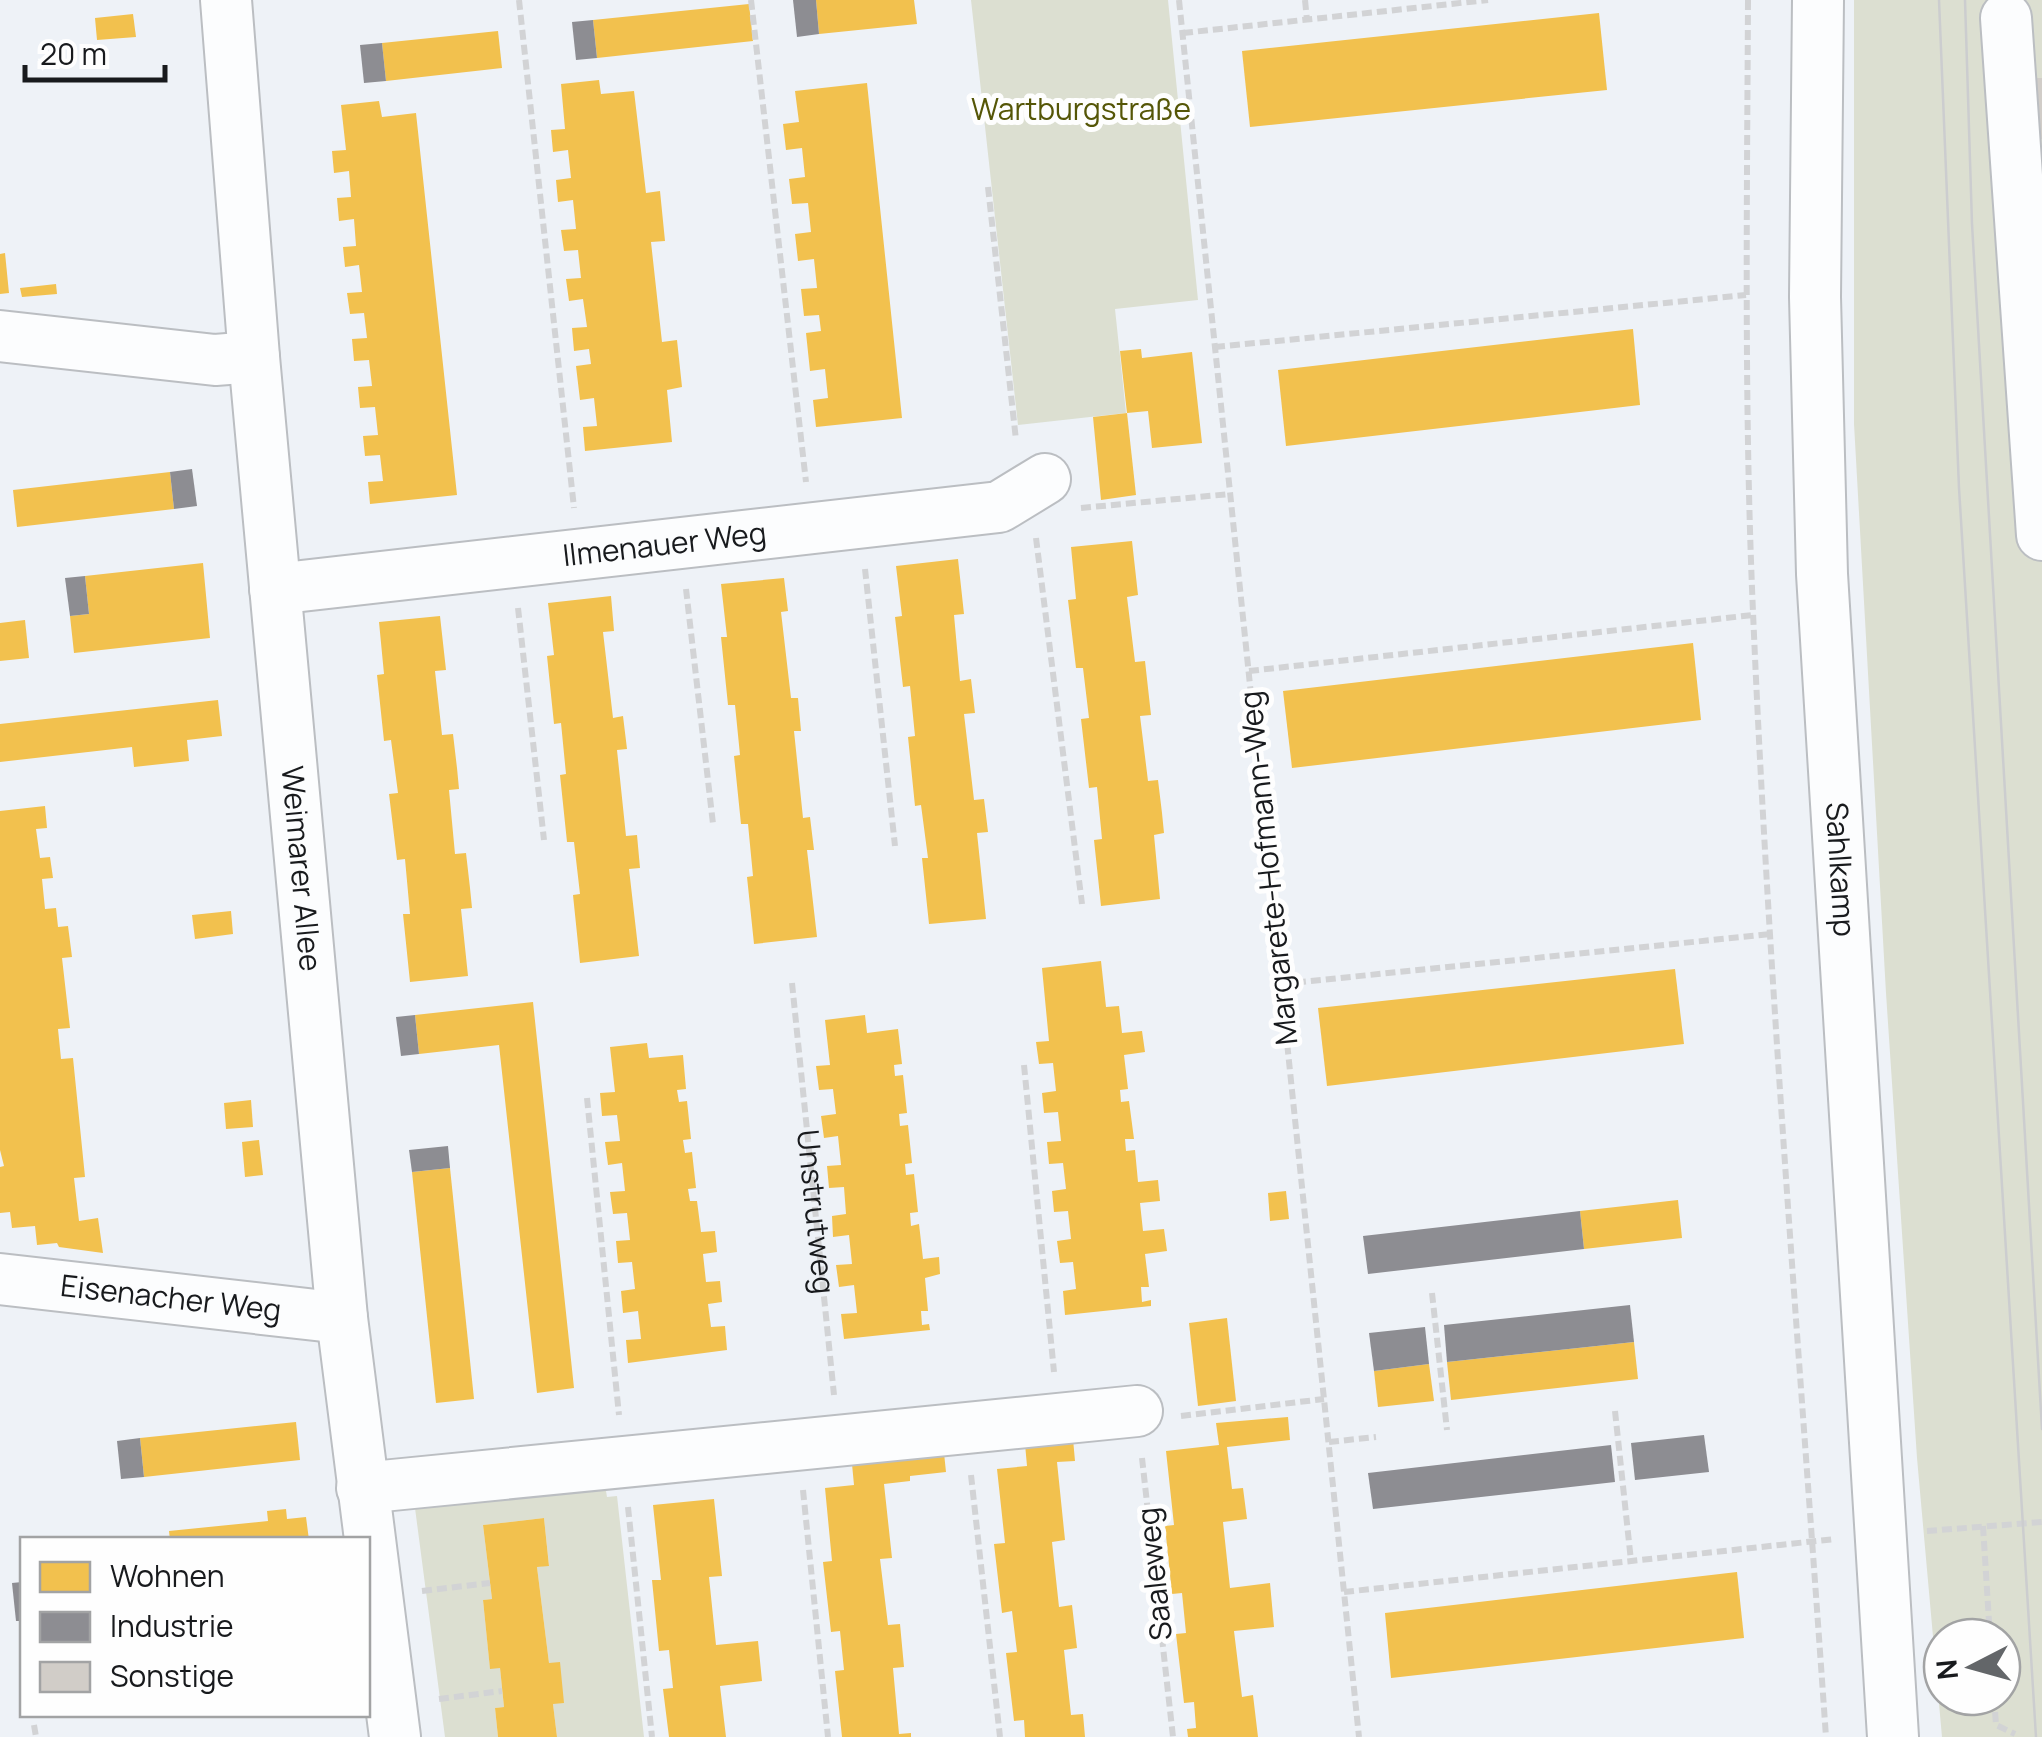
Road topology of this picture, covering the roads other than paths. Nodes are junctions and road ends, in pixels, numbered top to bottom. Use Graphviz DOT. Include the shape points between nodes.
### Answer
graph roads {
  1 [pos="226,0"];
  2 [pos="1818,0"];
  3 [pos="2017,11"];
  4 [pos="0,336"];
  5 [pos="254,358"];
  6 [pos="1038,483"];
  7 [pos="2042,535"];
  8 [pos="275,589"];
  9 [pos="0,1279"];
  10 [pos="342,1318"];
  11 [pos="1136,1411"];
  12 [pos="362,1488"];
  13 [pos="410,1719"];
  14 [pos="1892,1737"];
  1 -- 5 [label="street, Weimarer Allee"];
  2 -- 14 [label="street, Sahlkamp" via="1814,297 1822,574"];
  3 -- 7 [label="street"];
  4 -- 5 [label="street" via="216,360"];
  5 -- 8 [label="street, Weimarer Allee"];
  6 -- 8 [label="street, Ilmenauer Weg" via="999,507"];
  8 -- 10 [label="street, Weimarer Allee"];
  9 -- 10 [label="street, Eisenacher Weg"];
  10 -- 12 [label="street, Weimarer Allee"];
  11 -- 12 [label="street"];
  12 -- 13 [label="street, Weimarer Allee"];
}
